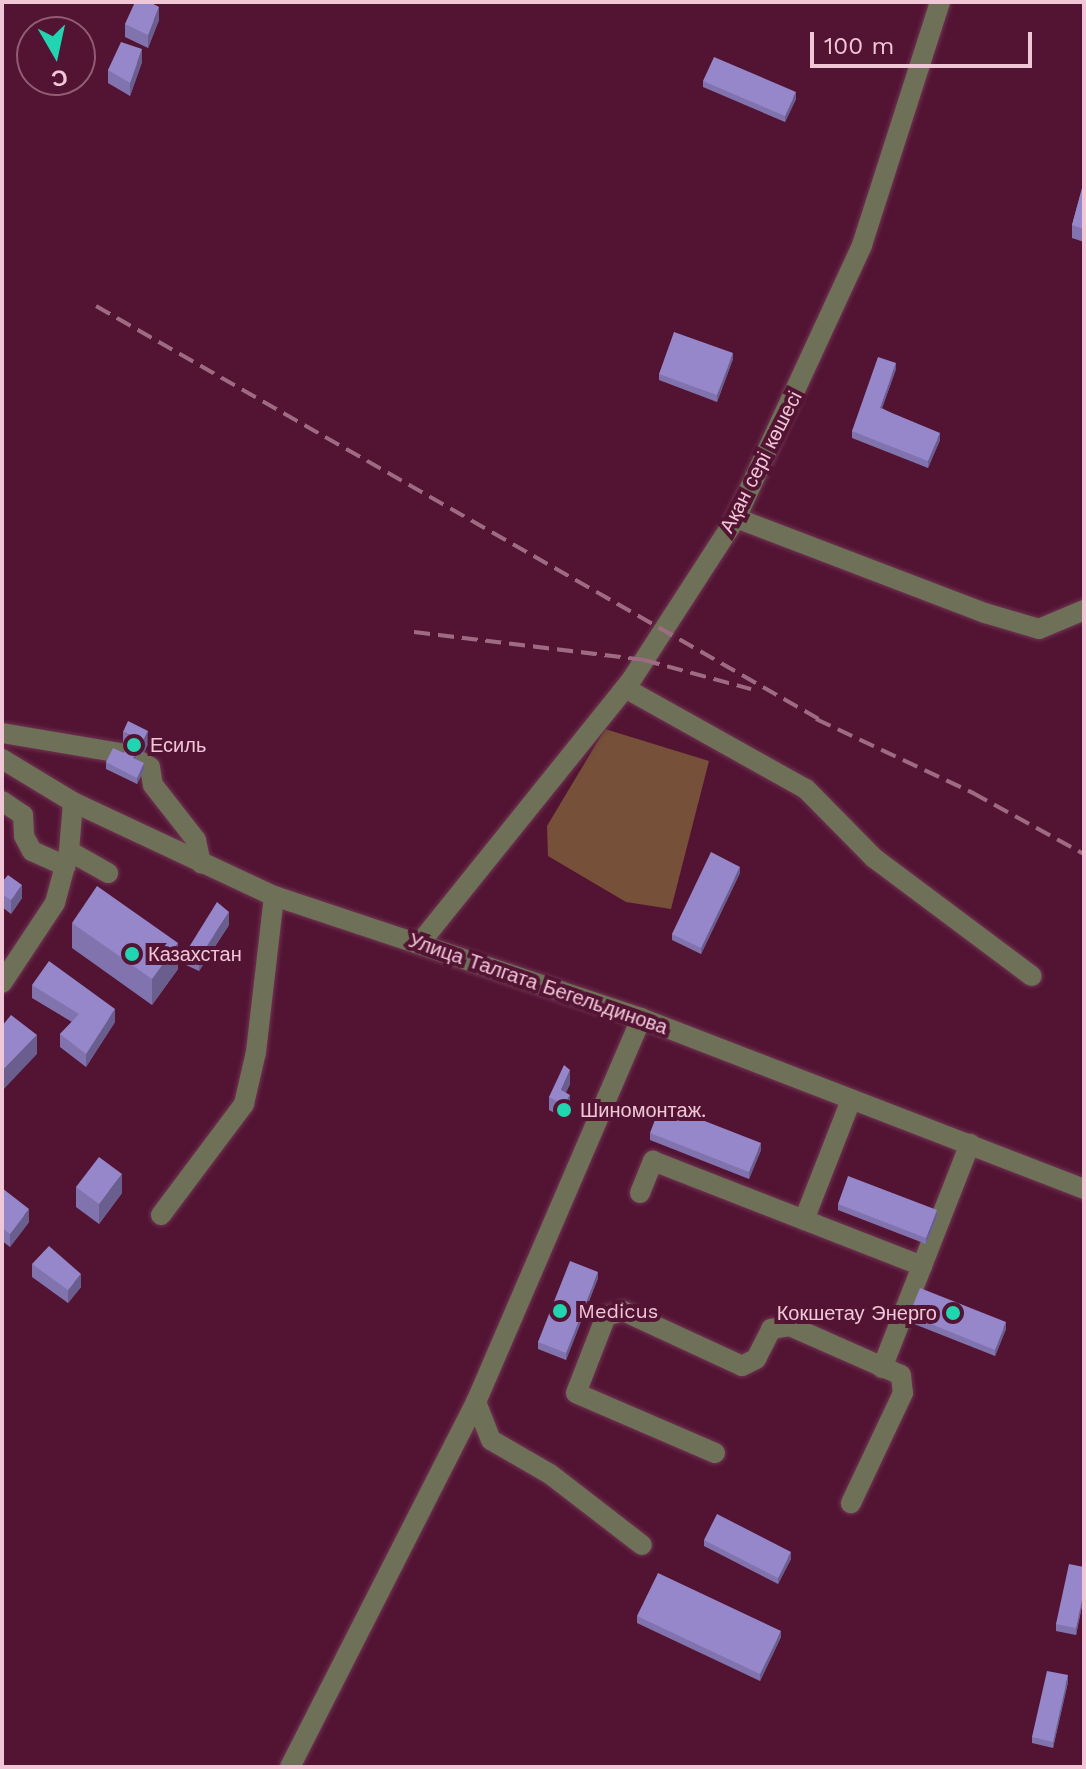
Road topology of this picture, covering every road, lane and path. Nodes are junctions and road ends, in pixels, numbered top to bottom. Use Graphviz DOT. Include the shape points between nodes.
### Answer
graph roads {
  1 [pos="940,2"];
  2 [pos="736,518"];
  3 [pos="1084,610"];
  4 [pos="625,688"];
  5 [pos="2,733"];
  6 [pos="2,759"];
  7 [pos="2,801"];
  8 [pos="73,802"];
  9 [pos="68,858"];
  10 [pos="201,863"];
  11 [pos="108,873"];
  12 [pos="274,896"];
  13 [pos="420,943"];
  14 [pos="1032,976"];
  15 [pos="2,983"];
  16 [pos="641,1018"];
  17 [pos="851,1100"];
  18 [pos="970,1144"];
  19 [pos="1084,1189"];
  20 [pos="640,1193"];
  21 [pos="161,1215"];
  22 [pos="804,1220"];
  23 [pos="922,1266"];
  24 [pos="882,1368"];
  25 [pos="476,1402"];
  26 [pos="715,1453"];
  27 [pos="851,1503"];
  28 [pos="642,1545"];
  29 [pos="290,1767"];
  1 -- 2 [label="street, Ақан сері көшесі" via="862,245"];
  2 -- 3 [label="street" via="1039,629"];
  2 -- 4 [label="street, Ақан сері көшесі"];
  4 -- 13 [label="street, Ақан сері көшесі"];
  4 -- 14 [label="street" via="806,789 874,858"];
  5 -- 10 [label="street" via="131,756 150,767 153,785 196,840"];
  6 -- 8 [label="street, Улица Талгата Бегельдинова"];
  7 -- 9 [label="street" via="23,815 24,836 32,851"];
  8 -- 9 [label="street"];
  8 -- 10 [label="street, Улица Талгата Бегельдинова"];
  9 -- 11 [label="street"];
  9 -- 15 [label="street" via="55,903"];
  10 -- 12 [label="street, Улица Талгата Бегельдинова"];
  12 -- 13 [label="street, Улица Талгата Бегельдинова"];
  12 -- 21 [label="street" via="259,1029 244,1104"];
  13 -- 16 [label="street, Улица Талгата Бегельдинова"];
  16 -- 17 [label="street, Улица Талгата Бегельдинова"];
  16 -- 25 [label="street"];
  17 -- 18 [label="street, Улица Талгата Бегельдинова"];
  17 -- 22 [label="street"];
  18 -- 19 [label="street, Улица Талгата Бегельдинова"];
  18 -- 23 [label="street"];
  20 -- 22 [label="street" via="653,1161"];
  22 -- 23 [label="street"];
  23 -- 24 [label="street"];
  24 -- 26 [label="street" via="781,1325 771,1329 756,1359 742,1366 623,1311 606,1316 576,1393"];
  24 -- 27 [label="street" via="901,1375 903,1393"];
  25 -- 28 [label="street" via="491,1440 550,1474"];
  25 -- 29 [label="street"];
}
